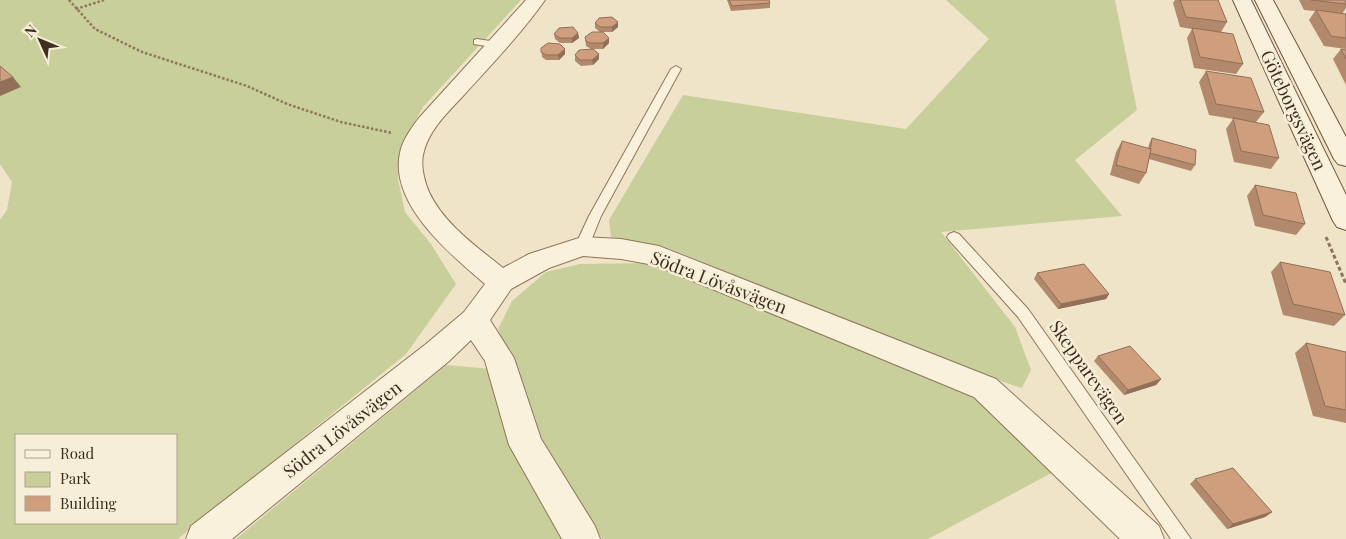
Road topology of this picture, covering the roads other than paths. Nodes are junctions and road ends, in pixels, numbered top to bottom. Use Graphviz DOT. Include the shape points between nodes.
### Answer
graph roads {
  1 [pos="536,0"];
  2 [pos="1242,0"];
  3 [pos="1264,0"];
  4 [pos="676,69"];
  5 [pos="1346,159"];
  6 [pos="1346,221"];
  7 [pos="954,237"];
  8 [pos="582,246"];
  9 [pos="501,282"];
  10 [pos="474,320"];
  11 [pos="204,539"];
  12 [pos="582,539"];
  13 [pos="1146,539"];
  14 [pos="1182,539"];
  1 -- 9 [label="street" via="437,110 417,138 412,155 411,173 421,198 449,238"];
  2 -- 6 [label="street, Göteborgsvägen"];
  3 -- 5 [label="street, Göteborgsvägen"];
  4 -- 8 [label="lane" via="595,216"];
  7 -- 14 [label="lane, Skepparevägen" via="1023,313"];
  8 -- 9 [label="street, Södra Lövåsvägen" via="539,261"];
  8 -- 13 [label="street, Södra Lövåsvägen" via="658,256 985,388"];
  9 -- 10 [label="street, Södra Lövåsvägen"];
  10 -- 11 [label="street, Södra Lövåsvägen" via="430,359"];
  10 -- 12 [label="street" via="499,358 526,445"];
}
